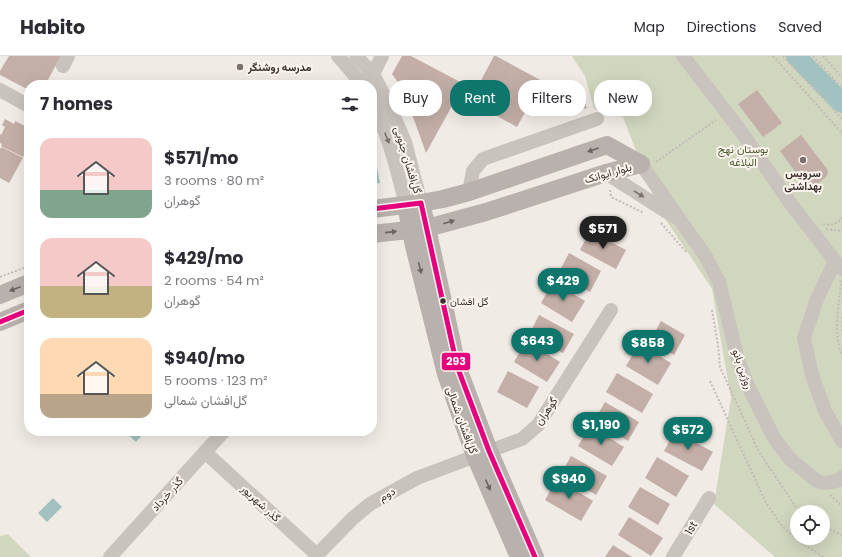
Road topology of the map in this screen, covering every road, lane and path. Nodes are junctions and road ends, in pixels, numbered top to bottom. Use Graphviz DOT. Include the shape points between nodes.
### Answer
graph roads {
  1 [pos="338,56"];
  2 [pos="356,56"];
  3 [pos="382,56"];
  4 [pos="683,56"];
  5 [pos="773,56"];
  6 [pos="783,56"];
  7 [pos="813,56"];
  8 [pos="823,56"];
  9 [pos="842,77"];
  10 [pos="365,80"];
  11 [pos="366,80"];
  12 [pos="367,80"];
  13 [pos="842,88"];
  14 [pos="0,90"];
  15 [pos="377,92"];
  16 [pos="24,103"];
  17 [pos="377,111"];
  18 [pos="727,112"];
  19 [pos="596,119"];
  20 [pos="842,119"];
  21 [pos="842,133"];
  22 [pos="643,166"];
  23 [pos="606,173"];
  24 [pos="468,192"];
  25 [pos="413,204"];
  26 [pos="377,208"];
  27 [pos="644,213"];
  28 [pos="658,220"];
  29 [pos="680,220"];
  30 [pos="419,229"];
  31 [pos="377,233"];
  32 [pos="687,253"];
  33 [pos="839,266"];
  34 [pos="24,268"];
  35 [pos="0,277"];
  36 [pos="24,285"];
  37 [pos="0,295"];
  38 [pos="711,304"];
  39 [pos="611,310"];
  40 [pos="24,312"];
  41 [pos="842,317"];
  42 [pos="0,322"];
  43 [pos="842,333"];
  44 [pos="842,355"];
  45 [pos="710,381"];
  46 [pos="219,436"];
  47 [pos="842,441"];
  48 [pos="205,452"];
  49 [pos="482,453"];
  50 [pos="842,477"];
  51 [pos="709,498"];
  52 [pos="794,505"];
  53 [pos="830,530"];
  54 [pos="842,534"];
  55 [pos="316,556"];
  56 [pos="110,557"];
  57 [pos="519,557"];
  58 [pos="535,557"];
  59 [pos="673,557"];
  60 [pos="824,557"];
  1 -- 10 [label="street, گل‌افشان جنوبی"];
  2 -- 11 [label="street, گل‌افشان جنوبی"];
  3 -- 12 [label="street"];
  4 -- 18 [label="street"];
  5 -- 21 [label="path"];
  6 -- 20 [label="path"];
  7 -- 13 [label="path"];
  8 -- 9 [label="path"];
  14 -- 16 [label="street"];
  15 -- 25 [label="street, گل‌افشان جنوبی" via="389,105 405,142"];
  17 -- 25 [label="street, گل‌افشان جنوبی, one-way"];
  18 -- 22 [label="path"];
  18 -- 33 [label="street" via="791,204"];
  19 -- 24 [label="street" via="483,159 473,171"];
  22 -- 23 [label="main road, بلوار ایوانک"];
  22 -- 24 [label="main road, بلوار ایوانک, one-way" via="607,146"];
  22 -- 29 [label="street, روژین بانو"];
  23 -- 27 [label="path" via="611,197"];
  23 -- 29 [label="street, one-way"];
  30 -- 23 [label="main road, بلوار ایوانک, one-way" via="486,212"];
  24 -- 25 [label="main road, بلوار ایوانک"];
  25 -- 26 [label="main road, بلوار ایوانک"];
  25 -- 30 [label="main road, گل‌افشان شمالی"];
  28 -- 32 [label="path"];
  29 -- 50 [label="street, روژین بانو" via="706,257 719,282 738,360 774,438 790,459 817,481 832,482"];
  31 -- 30 [label="main road, بلوار ایوانک, one-way"];
  30 -- 49 [label="main road, گل‌افشان شمالی" via="446,374"];
  33 -- 44 [label="path" via="841,283 837,335"];
  33 -- 47 [label="street" via="817,299 804,338 812,375 825,411"];
  34 -- 35 [label="path"];
  36 -- 37 [label="main road, one-way"];
  38 -- 52 [label="path" via="720,368 759,452"];
  39 -- 49 [label="street, گوهران" via="538,425 522,440"];
  40 -- 42 [label="main road"];
  41 -- 43 [label="path"];
  45 -- 60 [label="path" via="766,503 782,526 799,542"];
  46 -- 48 [label="street, گذر خرداد"];
  48 -- 55 [label="street, گذر شهریور"];
  48 -- 56 [label="street, گذر خرداد"];
  49 -- 55 [label="street, دوم" via="417,478 370,504 352,518"];
  49 -- 57 [label="main road, گل‌افشان شمالی, one-way"];
  49 -- 58 [label="main road, گل‌افشان شمالی"];
  51 -- 59 [label="street, 1st"];
  53 -- 54 [label="path"];
}
